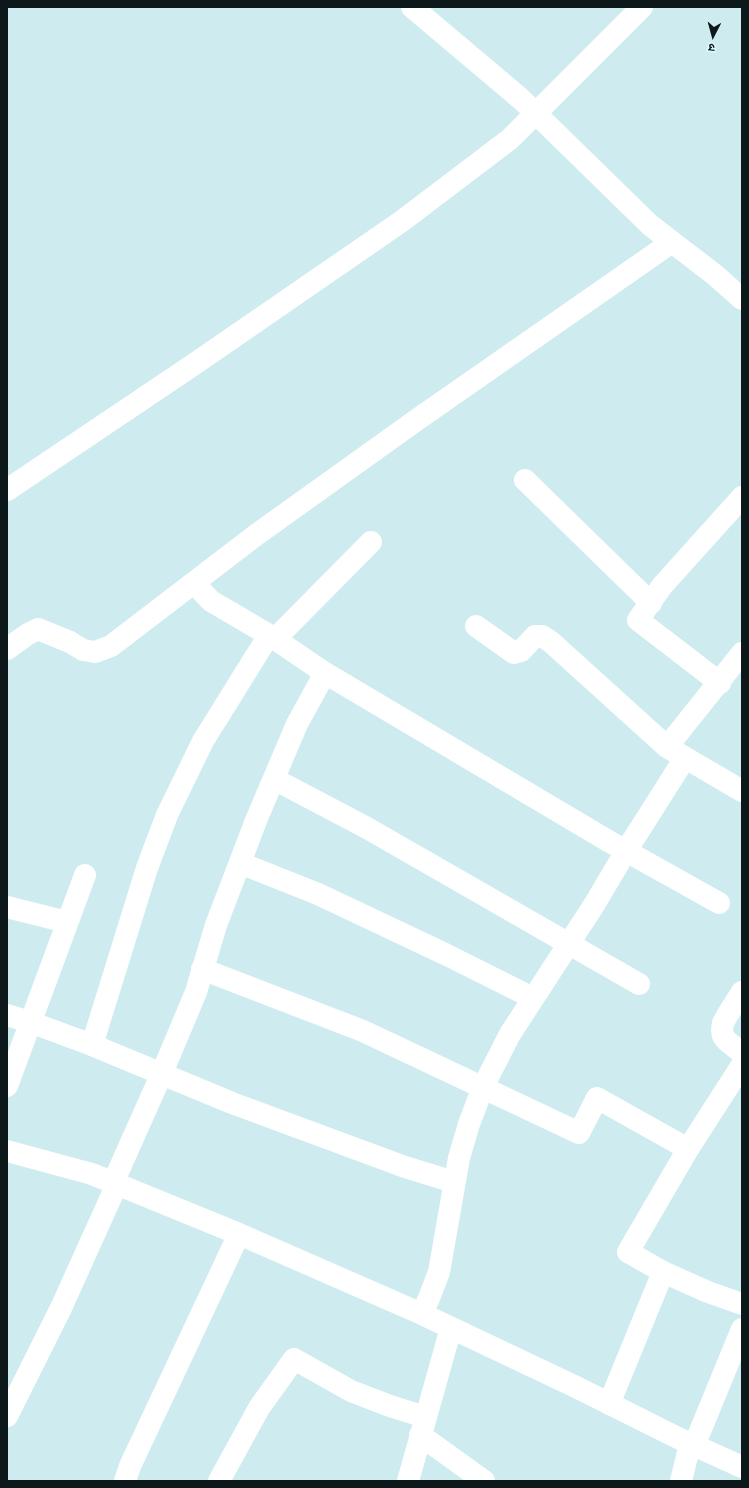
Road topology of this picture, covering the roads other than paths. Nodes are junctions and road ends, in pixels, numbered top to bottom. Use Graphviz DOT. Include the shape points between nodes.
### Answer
graph roads {
  1 [pos="412,7"];
  2 [pos="642,7"];
  3 [pos="536,114"];
  4 [pos="672,242"];
  5 [pos="742,299"];
  6 [pos="524,480"];
  7 [pos="7,490"];
  8 [pos="742,497"];
  9 [pos="372,542"];
  10 [pos="194,583"];
  11 [pos="651,603"];
  12 [pos="476,626"];
  13 [pos="272,637"];
  14 [pos="7,649"];
  15 [pos="742,653"];
  16 [pos="325,673"];
  17 [pos="720,683"];
  18 [pos="667,747"];
  19 [pos="685,758"];
  20 [pos="274,779"];
  21 [pos="742,791"];
  22 [pos="626,851"];
  23 [pos="240,863"];
  24 [pos="85,875"];
  25 [pos="719,903"];
  26 [pos="7,907"];
  27 [pos="67,922"];
  28 [pos="569,944"];
  29 [pos="202,968"];
  30 [pos="639,984"];
  31 [pos="742,992"];
  32 [pos="533,998"];
  33 [pos="7,1015"];
  34 [pos="30,1022"];
  35 [pos="92,1045"];
  36 [pos="742,1053"];
  37 [pos="742,1065"];
  38 [pos="162,1073"];
  39 [pos="7,1086"];
  40 [pos="483,1088"];
  41 [pos="688,1149"];
  42 [pos="7,1151"];
  43 [pos="454,1182"];
  44 [pos="115,1183"];
  45 [pos="239,1234"];
  46 [pos="663,1272"];
  47 [pos="742,1304"];
  48 [pos="422,1314"];
  49 [pos="451,1328"];
  50 [pos="742,1329"];
  51 [pos="609,1404"];
  52 [pos="7,1416"];
  53 [pos="423,1426"];
  54 [pos="692,1445"];
  55 [pos="742,1467"];
  56 [pos="125,1481"];
  57 [pos="219,1481"];
  58 [pos="408,1481"];
  59 [pos="484,1481"];
  60 [pos="682,1481"];
  1 -- 3 [label="street"];
  2 -- 3 [label="street"];
  3 -- 4 [label="street" via="650,225"];
  3 -- 7 [label="street" via="510,139 402,221"];
  4 -- 5 [label="street"];
  4 -- 10 [label="street" via="418,419 256,535"];
  6 -- 11 [label="street"];
  8 -- 11 [label="street" via="662,586"];
  9 -- 13 [label="street"];
  10 -- 13 [label="street" via="210,601"];
  10 -- 14 [label="street" via="111,646 95,652 83,650 70,642 38,630"];
  11 -- 17 [label="street" via="638,620"];
  12 -- 18 [label="street" via="514,653 521,651 535,636 542,636"];
  13 -- 16 [label="street"];
  13 -- 35 [label="street" via="203,741 167,815 146,868"];
  15 -- 17 [label="street"];
  16 -- 20 [label="street" via="297,724"];
  16 -- 22 [label="street"];
  17 -- 18 [label="street"];
  18 -- 19 [label="street"];
  19 -- 21 [label="street"];
  19 -- 22 [label="street"];
  20 -- 23 [label="street"];
  20 -- 28 [label="street" via="367,828"];
  22 -- 25 [label="street"];
  22 -- 28 [label="street"];
  23 -- 29 [label="street"];
  23 -- 32 [label="street" via="318,894"];
  24 -- 27 [label="street"];
  26 -- 27 [label="street"];
  27 -- 34 [label="street"];
  28 -- 30 [label="street"];
  28 -- 32 [label="street"];
  29 -- 38 [label="street" via="196,992"];
  29 -- 40 [label="street" via="363,1032"];
  31 -- 36 [label="street" via="723,1022 722,1030 727,1041"];
  32 -- 40 [label="street" via="510,1034"];
  33 -- 34 [label="street"];
  34 -- 35 [label="street"];
  34 -- 39 [label="street"];
  35 -- 38 [label="street"];
  37 -- 41 [label="street"];
  38 -- 43 [label="street" via="405,1167"];
  38 -- 44 [label="street"];
  40 -- 41 [label="street" via="579,1133 598,1098"];
  40 -- 43 [label="street" via="458,1158"];
  41 -- 46 [label="street" via="628,1252"];
  42 -- 44 [label="street" via="65,1166"];
  43 -- 48 [label="street" via="439,1272"];
  44 -- 45 [label="street"];
  44 -- 52 [label="street" via="61,1308"];
  45 -- 48 [label="street"];
  45 -- 56 [label="street"];
  46 -- 47 [label="street"];
  46 -- 51 [label="street"];
  48 -- 49 [label="street"];
  49 -- 51 [label="street"];
  49 -- 53 [label="street"];
  50 -- 54 [label="street"];
  51 -- 54 [label="street"];
  53 -- 57 [label="street" via="390,1406 351,1391 294,1359 259,1408"];
  53 -- 58 [label="street"];
  53 -- 59 [label="street"];
  54 -- 55 [label="street"];
  54 -- 60 [label="street"];
}
